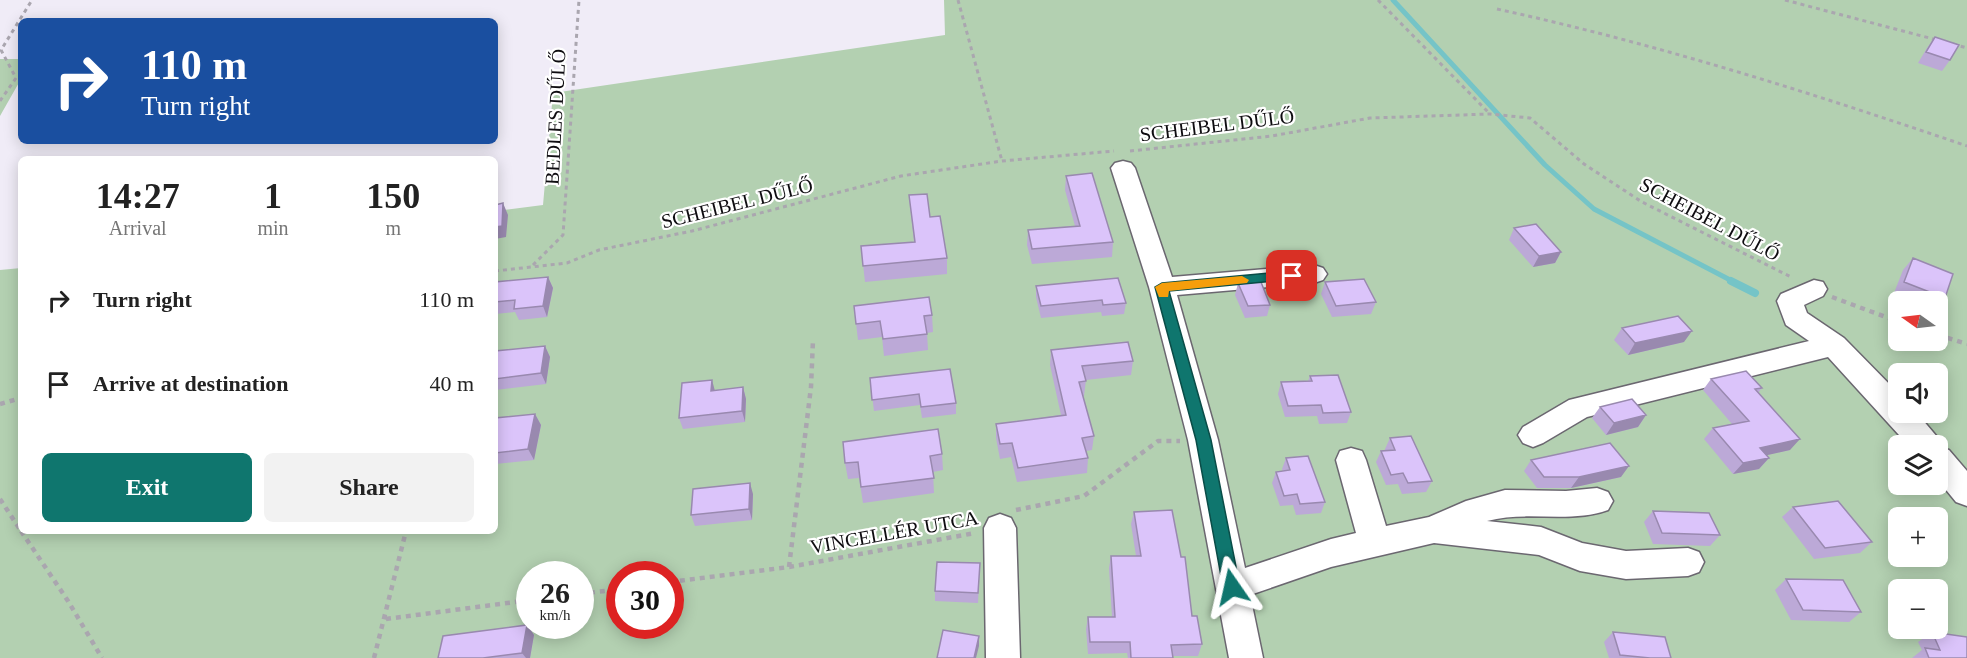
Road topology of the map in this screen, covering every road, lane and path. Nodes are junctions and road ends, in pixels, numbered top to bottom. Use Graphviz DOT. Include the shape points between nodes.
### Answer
graph roads {
  1 [pos="32,0"];
  2 [pos="579,0"];
  3 [pos="958,0"];
  4 [pos="1377,0"];
  5 [pos="1785,0"];
  6 [pos="1497,9"];
  7 [pos="21,18"];
  8 [pos="18,23"];
  9 [pos="1967,48"];
  10 [pos="0,101"];
  11 [pos="1490,114"];
  12 [pos="1967,146"];
  13 [pos="1122,156"];
  14 [pos="1002,161"];
  15 [pos="533,265"];
  16 [pos="498,271"];
  17 [pos="1314,274"];
  18 [pos="1162,287"];
  19 [pos="1814,289"];
  20 [pos="1888,318"];
  21 [pos="1948,337"];
  22 [pos="813,340"];
  23 [pos="1967,344"];
  24 [pos="1834,345"];
  25 [pos="18,399"];
  26 [pos="0,404"];
  27 [pos="1533,435"];
  28 [pos="1918,435"];
  29 [pos="1203,440"];
  30 [pos="1351,460"];
  31 [pos="1948,471"];
  32 [pos="1967,494"];
  33 [pos="0,499"];
  34 [pos="1597,501"];
  35 [pos="18,526"];
  36 [pos="1000,528"];
  37 [pos="1434,530"];
  38 [pos="23,534"];
  39 [pos="405,534"];
  40 [pos="1374,543"];
  41 [pos="1688,562"];
  42 [pos="789,567"];
  43 [pos="684,580"];
  44 [pos="1232,587"];
  45 [pos="516,602"];
  46 [pos="386,619"];
  47 [pos="102,658"];
  48 [pos="374,658"];
  49 [pos="1003,658"];
  50 [pos="1246,658"];
  1 -- 7 [label="path"];
  2 -- 15 [label="path, BEDLES DŰLŐ" via="563,236"];
  3 -- 14 [label="path"];
  4 -- 11 [label="path"];
  5 -- 9 [label="path"];
  6 -- 12 [label="path" via="1673,50"];
  8 -- 10 [label="path" via="1,50 16,78"];
  11 -- 13 [label="path, SCHEIBEL DŰLŐ" via="1370,118"];
  11 -- 19 [label="path, SCHEIBEL DŰLŐ" via="1530,118 1584,164 1642,202"];
  13 -- 14 [label="path, SCHEIBEL DŰLŐ"];
  13 -- 18 [label="street"];
  14 -- 15 [label="path, SCHEIBEL DŰLŐ" via="901,176 692,231 598,250 567,263"];
  15 -- 16 [label="path, SCHEIBEL DŰLŐ"];
  17 -- 18 [label="street"];
  18 -- 29 [label="street"];
  19 -- 20 [label="path, SCHEIBEL DŰLŐ"];
  19 -- 24 [label="street" via="1790,301 1795,318"];
  21 -- 23 [label="path"];
  22 -- 42 [label="path"];
  24 -- 27 [label="street" via="1579,408"];
  24 -- 28 [label="street"];
  25 -- 26 [label="path"];
  29 -- 36 [label="path, VINCELLÉR UTCA" via="1158,441 1084,496 1018,508"];
  29 -- 44 [label="street"];
  30 -- 40 [label="street"];
  31 -- 32 [label="street"];
  33 -- 35 [label="path"];
  34 -- 37 [label="street" via="1505,503 1466,514"];
  36 -- 42 [label="path, VINCELLÉR UTCA"];
  36 -- 49 [label="street"];
  37 -- 40 [label="street"];
  37 -- 41 [label="street" via="1541,541 1580,557 1626,565"];
  38 -- 47 [label="path"];
  39 -- 46 [label="path"];
  40 -- 44 [label="street" via="1330,552"];
  42 -- 43 [label="path, VINCELLÉR UTCA"];
  44 -- 50 [label="street"];
  45 -- 46 [label="path"];
  46 -- 48 [label="path"];
}
